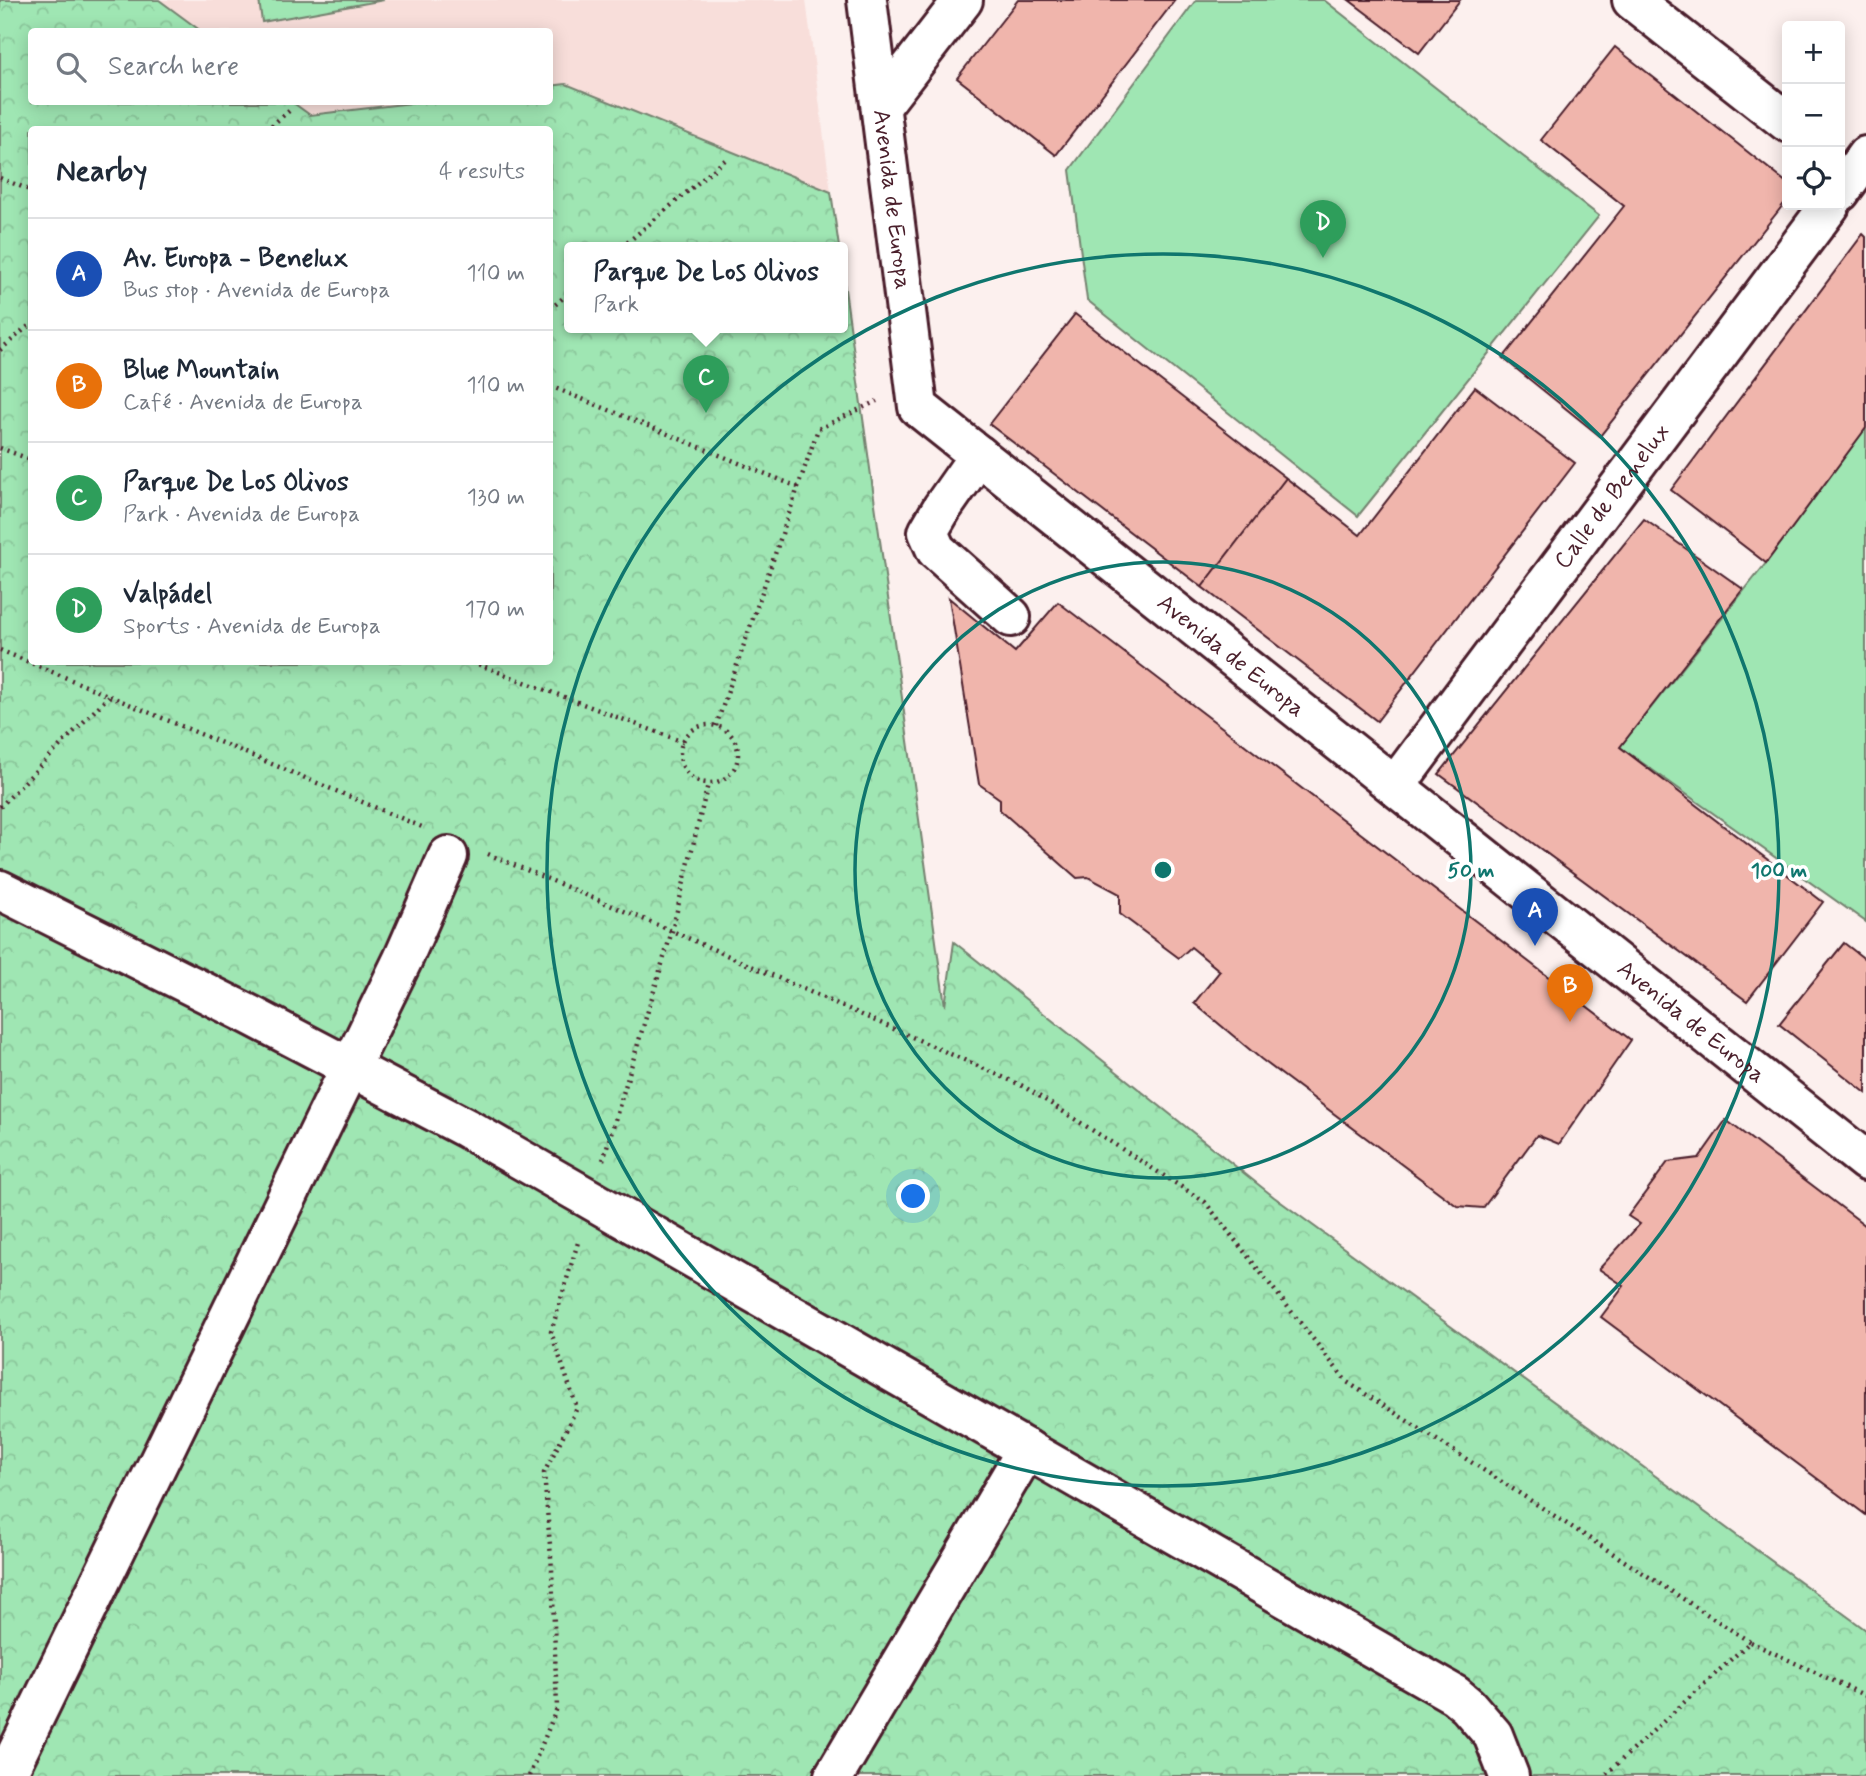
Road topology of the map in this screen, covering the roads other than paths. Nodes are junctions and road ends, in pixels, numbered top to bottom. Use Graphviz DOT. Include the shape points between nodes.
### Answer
graph roads {
  1 [pos="867,0"];
  2 [pos="963,0"];
  3 [pos="1632,0"];
  4 [pos="881,106"];
  5 [pos="1782,118"];
  6 [pos="1826,210"];
  7 [pos="979,455"];
  8 [pos="1011,617"];
  9 [pos="1395,786"];
  10 [pos="452,845"];
  11 [pos="0,890"];
  12 [pos="350,1068"];
  13 [pos="1866,1161"];
  14 [pos="1027,1449"];
  15 [pos="6,1776"];
  16 [pos="834,1776"];
  17 [pos="1508,1776"];
  1 -- 4 [label="street, Avenida de Europa"];
  2 -- 4 [label="street"];
  3 -- 5 [label="street"];
  4 -- 7 [label="street, Avenida de Europa" via="918,407"];
  6 -- 9 [label="street, Calle de Benelux"];
  7 -- 8 [label="street" via="928,532 936,550"];
  7 -- 9 [label="street, Avenida de Europa"];
  9 -- 13 [label="street, Avenida de Europa"];
  10 -- 12 [label="street"];
  11 -- 12 [label="street"];
  12 -- 14 [label="street" via="466,1128"];
  12 -- 15 [label="street"];
  14 -- 16 [label="street"];
  14 -- 17 [label="street" via="1455,1695 1493,1735"];
}
